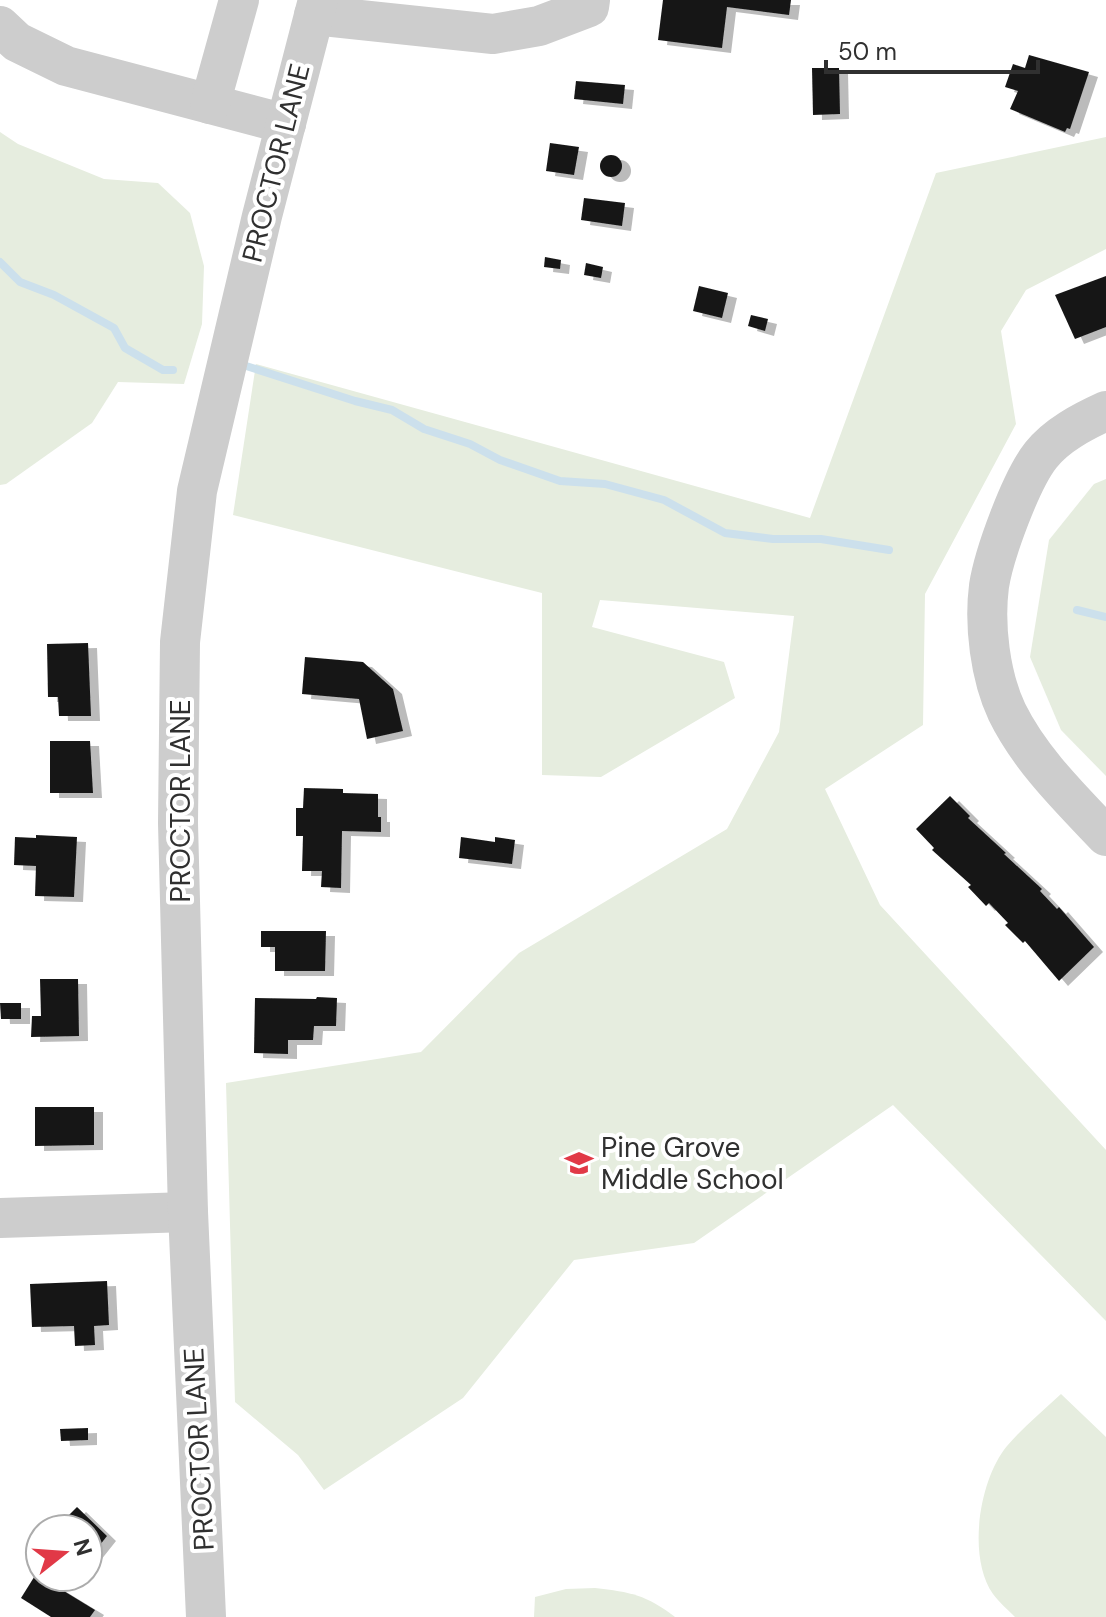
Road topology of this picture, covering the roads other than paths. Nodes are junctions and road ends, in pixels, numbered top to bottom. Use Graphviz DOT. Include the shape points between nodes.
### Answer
graph roads {
  1 [pos="239,0"];
  2 [pos="590,0"];
  3 [pos="316,8"];
  4 [pos="0,26"];
  5 [pos="210,104"];
  6 [pos="286,124"];
  7 [pos="1106,411"];
  8 [pos="1106,836"];
  9 [pos="188,1212"];
  10 [pos="0,1218"];
  11 [pos="206,1617"];
  1 -- 5 [label="street"];
  2 -- 3 [label="street" via="589,7 539,26 493,34"];
  3 -- 6 [label="street, PROCTOR LANE"];
  4 -- 5 [label="street" via="17,42 66,66"];
  5 -- 6 [label="street"];
  6 -- 9 [label="street, PROCTOR LANE" via="197,491 180,642 178,823"];
  7 -- 8 [label="street" via="1069,430 1041,455 1010,516 989,583 988,607 990,644 1007,711 1050,777"];
  9 -- 10 [label="street"];
  9 -- 11 [label="street, PROCTOR LANE"];
}
